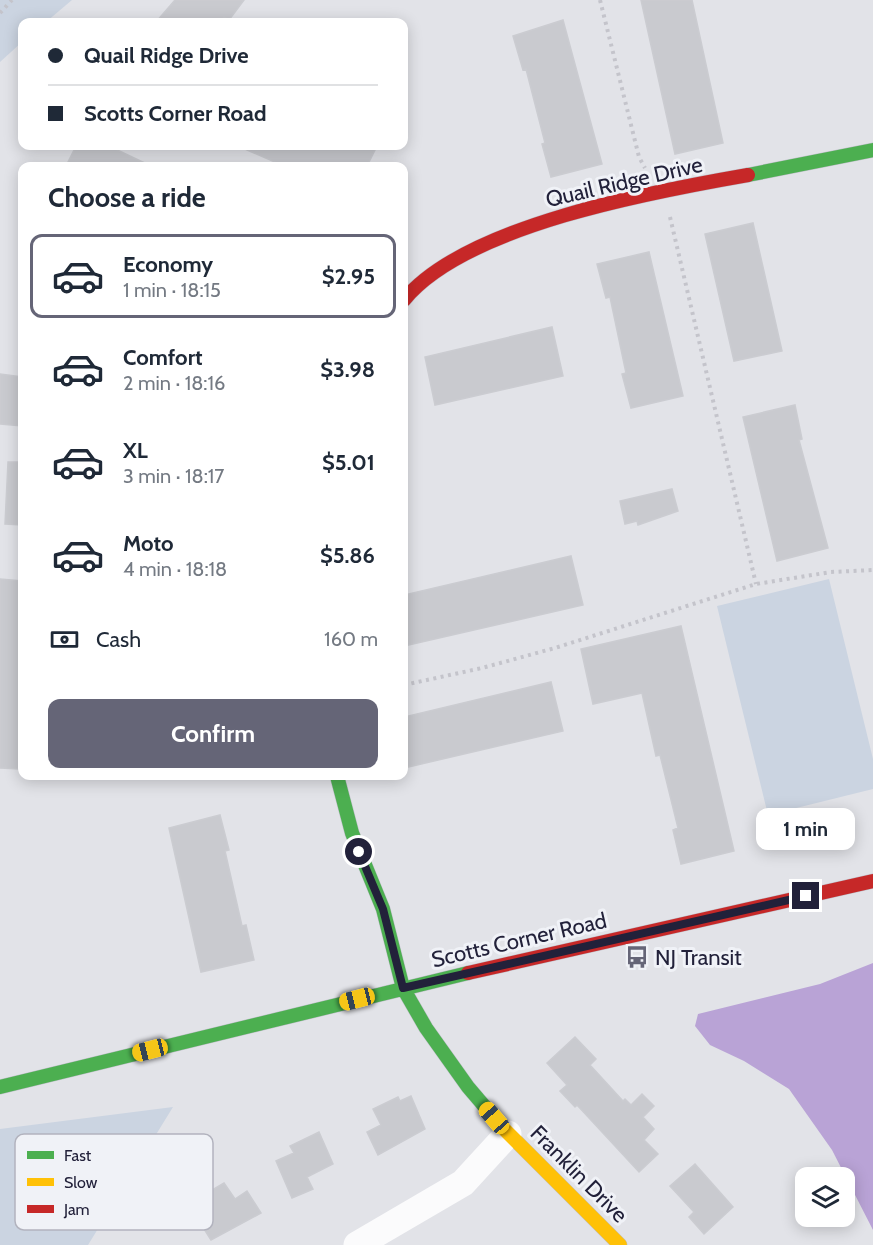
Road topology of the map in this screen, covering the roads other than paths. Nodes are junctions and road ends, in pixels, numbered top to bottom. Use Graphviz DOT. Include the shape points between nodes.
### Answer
graph roads {
  1 [pos="873,150"];
  2 [pos="408,294"];
  3 [pos="338,780"];
  4 [pos="873,881"];
  5 [pos="403,988"];
  6 [pos="0,1087"];
  7 [pos="508,1134"];
  8 [pos="357,1245"];
  9 [pos="620,1245"];
  1 -- 2 [label="street, Quail Ridge Drive" via="563,215 510,233 445,266"];
  3 -- 5 [label="street" via="351,833 383,909"];
  4 -- 5 [label="street, Scotts Corner Road"];
  5 -- 6 [label="street, Scotts Corner Road"];
  5 -- 7 [label="street, Franklin Drive" via="468,1087"];
  7 -- 8 [label="street" via="463,1183"];
  7 -- 9 [label="street, Franklin Drive"];
}
